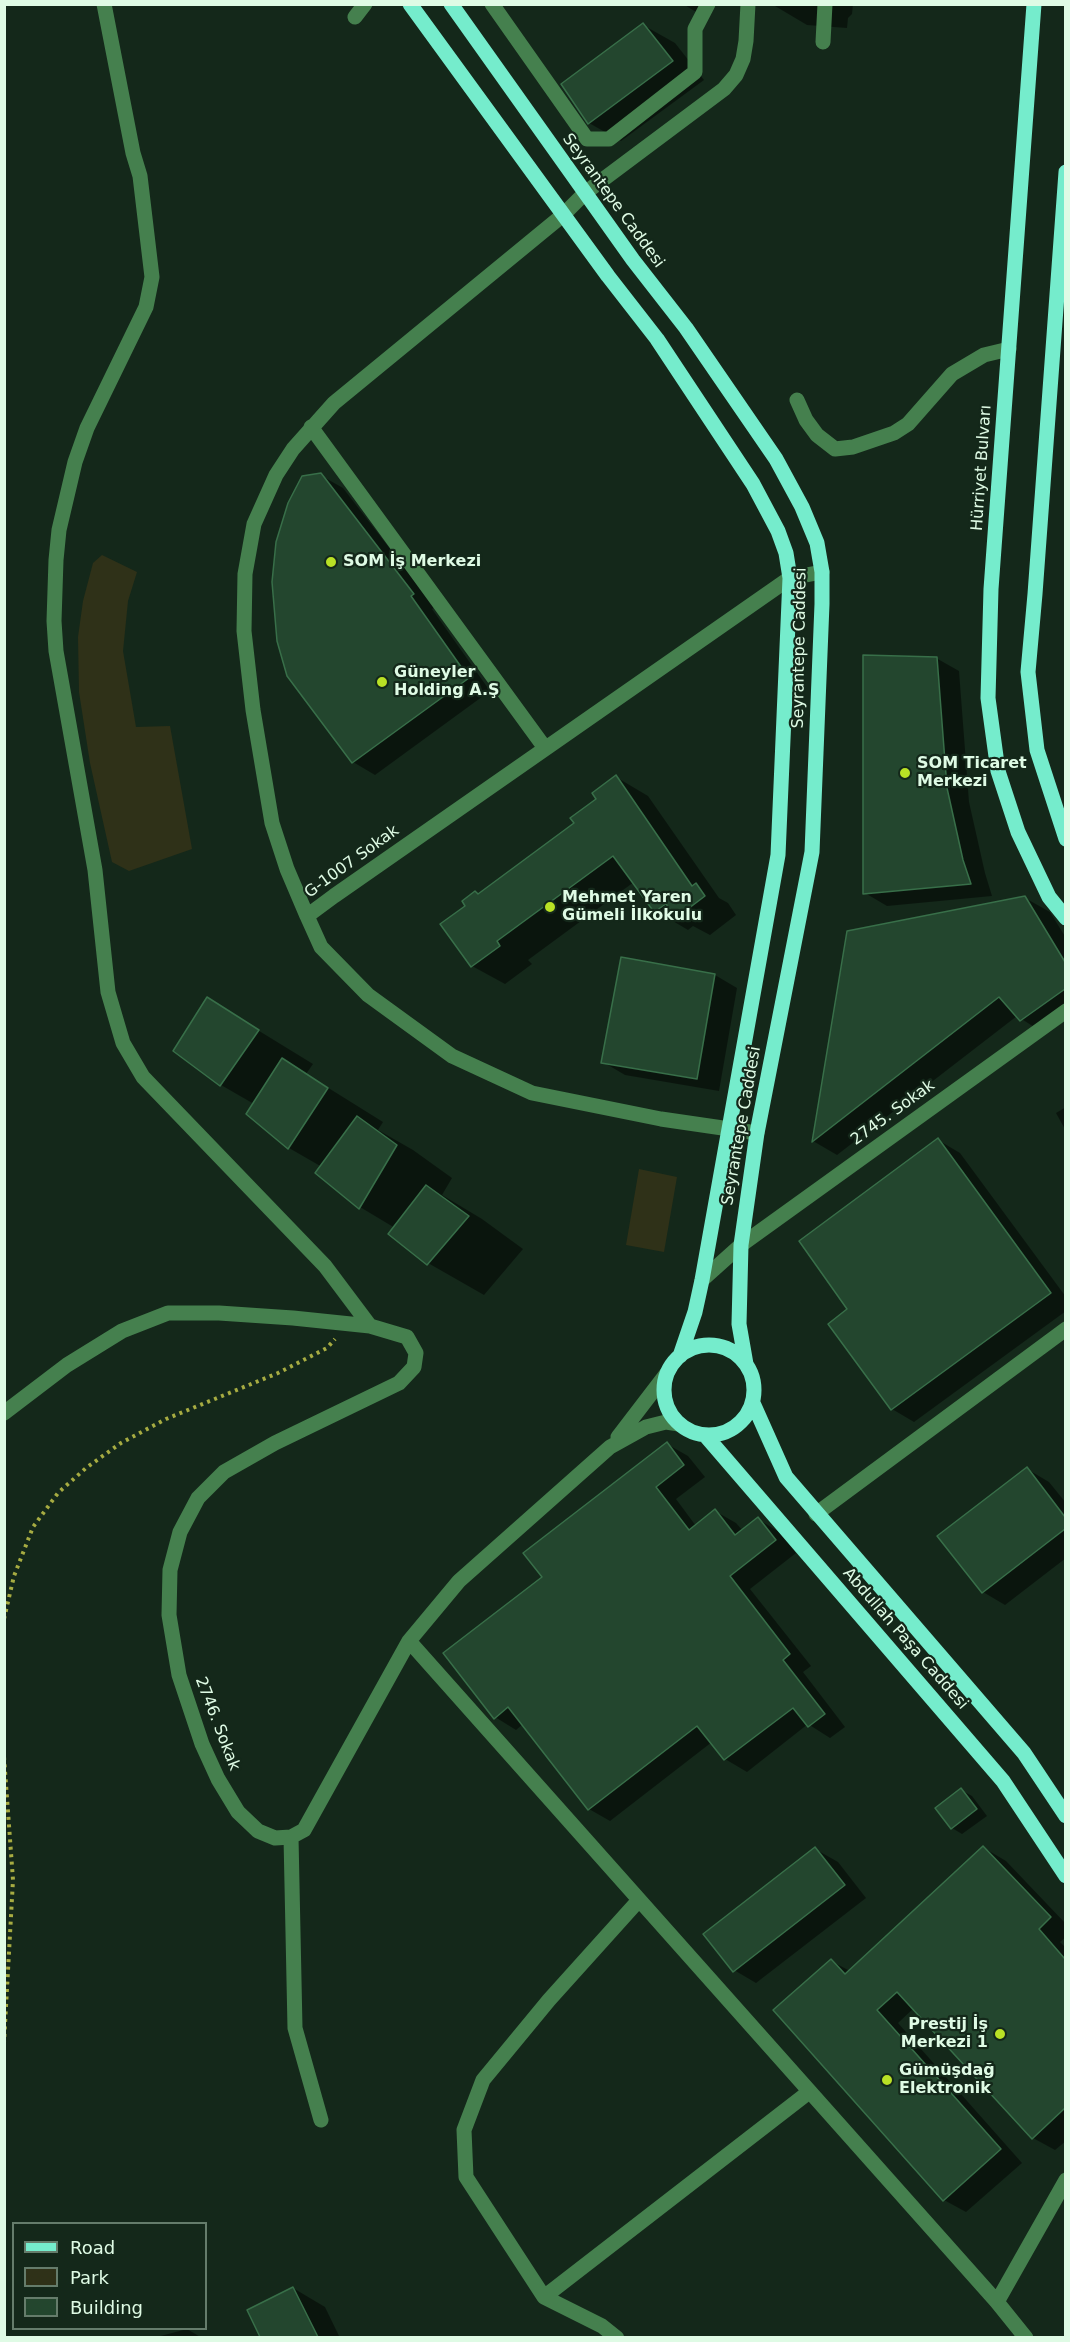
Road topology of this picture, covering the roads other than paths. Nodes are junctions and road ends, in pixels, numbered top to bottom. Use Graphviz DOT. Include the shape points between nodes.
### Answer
graph roads {
  1 [pos="104,4"];
  2 [pos="410,4"];
  3 [pos="451,4"];
  4 [pos="492,4"];
  5 [pos="708,4"];
  6 [pos="748,4"];
  7 [pos="825,4"];
  8 [pos="1034,4"];
  9 [pos="823,42"];
  10 [pos="1065,172"];
  11 [pos="585,194"];
  12 [pos="1064,210"];
  13 [pos="563,215"];
  14 [pos="1009,349"];
  15 [pos="797,400"];
  16 [pos="311,427"];
  17 [pos="822,572"];
  18 [pos="790,578"];
  19 [pos="545,748"];
  20 [pos="1059,798"];
  21 [pos="1065,836"];
  22 [pos="307,916"];
  23 [pos="1065,918"];
  24 [pos="1065,1011"];
  25 [pos="728,1129"];
  26 [pos="757,1133"];
  27 [pos="741,1245"];
  28 [pos="702,1280"];
  29 [pos="370,1326"];
  30 [pos="1065,1329"];
  31 [pos="680,1356"];
  32 [pos="746,1364"];
  33 [pos="667,1374"];
  34 [pos="753,1403"];
  35 [pos="4,1413"];
  36 [pos="679,1424"];
  37 [pos="705,1435"];
  38 [pos="610,1447"];
  39 [pos="816,1514"];
  40 [pos="409,1641"];
  41 [pos="1065,1816"];
  42 [pos="291,1837"];
  43 [pos="1065,1876"];
  44 [pos="639,1900"];
  45 [pos="809,2092"];
  46 [pos="321,2120"];
  47 [pos="1065,2180"];
  48 [pos="544,2298"];
  49 [pos="997,2302"];
  50 [pos="617,2337"];
  51 [pos="1026,2337"];
  1 -- 29 [label="street" via="140,176 152,277 146,307 87,428 75,462 60,530 54,590 56,651 95,870 108,992 123,1043 143,1077 325,1266"];
  2 -- 13 [label="main road, Seyrantepe Caddesi"];
  3 -- 11 [label="main road, Seyrantepe Caddesi"];
  4 -- 5 [label="street" via="587,139 609,139 695,72 696,29"];
  6 -- 11 [label="street" via="743,59 724,89"];
  7 -- 9 [label="street"];
  8 -- 14 [label="main road, Hürriyet Bulvarı"];
  10 -- 12 [label="main road"];
  11 -- 13 [label="street"];
  11 -- 17 [label="main road, Seyrantepe Caddesi" via="686,328 776,459 817,543"];
  12 -- 20 [label="main road" via="1028,672 1037,750"];
  13 -- 16 [label="street" via="334,403"];
  13 -- 18 [label="main road, Seyrantepe Caddesi" via="657,339 753,484 778,531"];
  14 -- 15 [label="street" via="984,356 952,374 908,424 894,433 853,447 835,449 817,435"];
  14 -- 23 [label="main road, Hürriyet Bulvarı" via="991,589 988,698 998,771 1018,832 1049,897"];
  16 -- 19 [label="street"];
  16 -- 22 [label="street" via="276,475 254,524 244,586 244,631 253,710 272,823"];
  17 -- 18 [label="street, G-1007 Sokak"];
  17 -- 26 [label="main road, Seyrantepe Caddesi" via="812,852"];
  18 -- 19 [label="street, G-1007 Sokak"];
  18 -- 25 [label="main road, Seyrantepe Caddesi" via="778,855"];
  19 -- 22 [label="street, G-1007 Sokak"];
  20 -- 21 [label="main road"];
  22 -- 25 [label="street, G-1007 Sokak" via="321,947 368,995 452,1056 532,1094"];
  24 -- 27 [label="street, 2745. Sokak"];
  25 -- 26 [label="street, G-1007 Sokak"];
  25 -- 28 [label="main road, Seyrantepe Caddesi"];
  26 -- 27 [label="main road, Seyrantepe Caddesi"];
  27 -- 28 [label="street, 2745. Sokak"];
  27 -- 32 [label="main road, Seyrantepe Caddesi" via="739,1324"];
  28 -- 31 [label="main road, Seyrantepe Caddesi"];
  29 -- 35 [label="street, 2746. Sokak" via="219,1313 168,1313 122,1331 67,1365"];
  29 -- 42 [label="street, 2746. Sokak" via="407,1337 416,1353 414,1367 399,1383 224,1472 198,1498 180,1532 170,1570 169,1616 179,1675 202,1744 238,1812 258,1831 275,1838"];
  30 -- 39 [label="street"];
  31 -- 32 [label="main road" via="690,1349 715,1345 732,1351"];
  31 -- 33 [label="main road"];
  32 -- 34 [label="main road" via="753,1376"];
  33 -- 36 [label="main road" via="667,1406"];
  33 -- 38 [label="street"];
  34 -- 37 [label="main road" via="735,1428"];
  34 -- 39 [label="main road, Abdullah Paşa Caddesi" via="786,1477"];
  36 -- 37 [label="main road"];
  36 -- 38 [label="street" via="666,1422 646,1427"];
  37 -- 43 [label="main road, Abdullah Paşa Caddesi" via="1003,1781"];
  38 -- 40 [label="street" via="459,1581"];
  39 -- 41 [label="main road, Abdullah Paşa Caddesi" via="1024,1753"];
  40 -- 42 [label="street" via="304,1830"];
  40 -- 44 [label="street"];
  42 -- 46 [label="street" via="295,2028"];
  44 -- 45 [label="street"];
  44 -- 48 [label="street" via="483,2080 464,2130 466,2177"];
  45 -- 48 [label="street"];
  45 -- 49 [label="street"];
  47 -- 49 [label="street"];
  48 -- 50 [label="street" via="602,2325"];
  49 -- 51 [label="street"];
}
